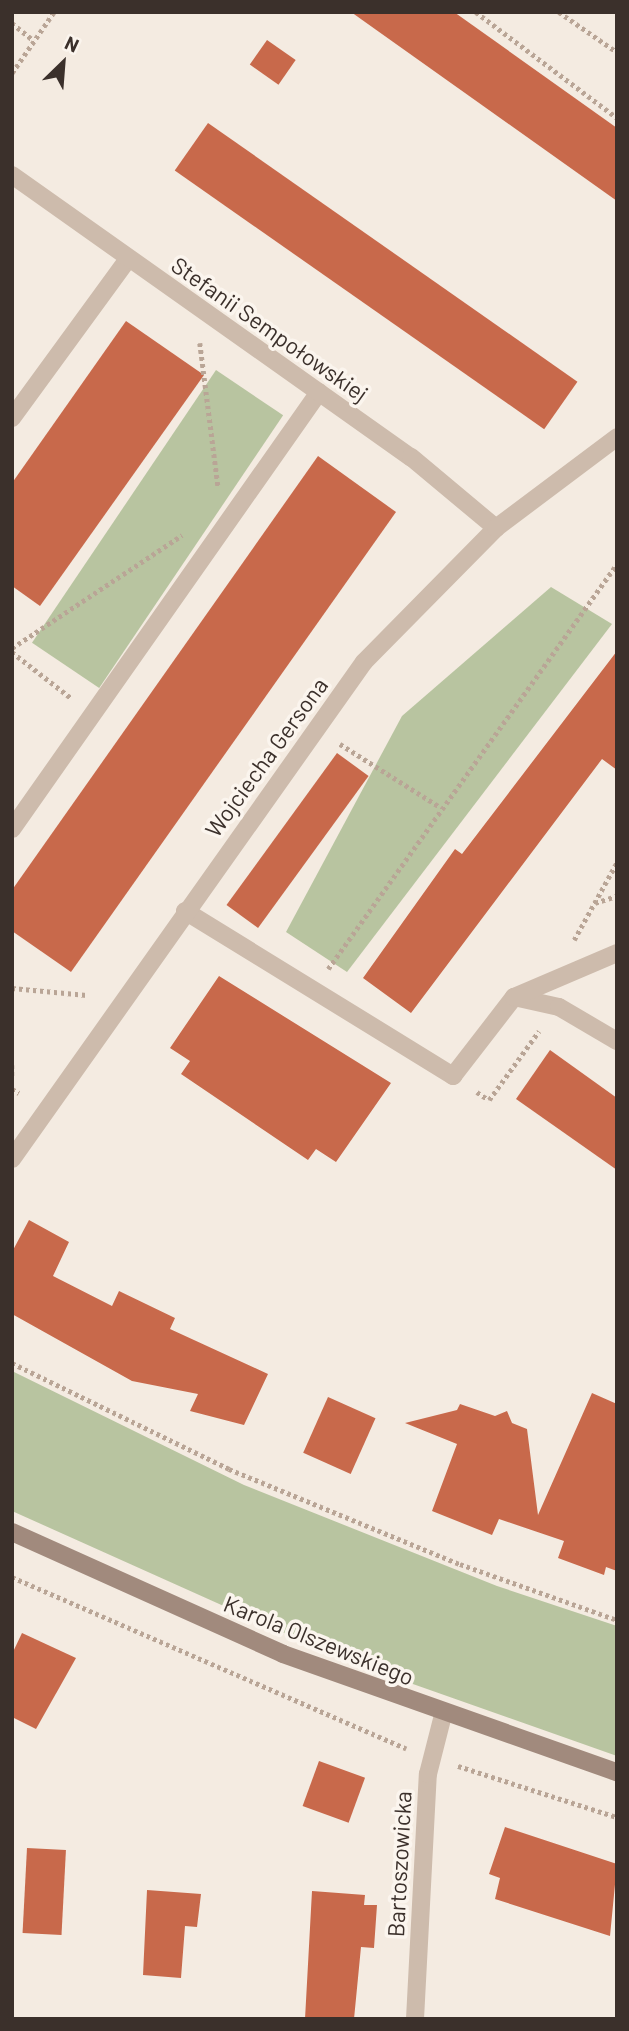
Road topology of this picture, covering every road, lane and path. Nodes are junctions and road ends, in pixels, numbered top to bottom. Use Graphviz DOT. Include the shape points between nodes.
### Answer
graph roads {
  1 [pos="54,12"];
  2 [pos="476,12"];
  3 [pos="559,12"];
  4 [pos="12,23"];
  5 [pos="34,41"];
  6 [pos="617,52"];
  7 [pos="12,73"];
  8 [pos="617,118"];
  9 [pos="12,175"];
  10 [pos="128,259"];
  11 [pos="199,338"];
  12 [pos="318,392"];
  13 [pos="12,418"];
  14 [pos="617,437"];
  15 [pos="224,519"];
  16 [pos="496,528"];
  17 [pos="617,564"];
  18 [pos="12,650"];
  19 [pos="94,715"];
  20 [pos="337,741"];
  21 [pos="440,807"];
  22 [pos="12,829"];
  23 [pos="617,862"];
  24 [pos="617,897"];
  25 [pos="594,903"];
  26 [pos="185,911"];
  27 [pos="617,953"];
  28 [pos="555,979"];
  29 [pos="12,988"];
  30 [pos="314,990"];
  31 [pos="87,995"];
  32 [pos="514,998"];
  33 [pos="554,1031"];
  34 [pos="617,1041"];
  35 [pos="12,1065"];
  36 [pos="453,1076"];
  37 [pos="12,1078"];
  38 [pos="12,1088"];
  39 [pos="19,1093"];
  40 [pos="12,1159"];
  41 [pos="12,1363"];
  42 [pos="12,1532"];
  43 [pos="12,1577"];
  44 [pos="617,1620"];
  45 [pos="443,1714"];
  46 [pos="431,1757"];
  47 [pos="617,1772"];
  48 [pos="617,1817"];
  49 [pos="415,2019"];
  1 -- 5 [label="path"];
  2 -- 8 [label="path"];
  3 -- 6 [label="path"];
  4 -- 5 [label="path"];
  5 -- 7 [label="path"];
  9 -- 10 [label="street, Stefanii Sempołowskiej"];
  10 -- 12 [label="street, Stefanii Sempołowskiej"];
  10 -- 13 [label="street"];
  11 -- 15 [label="path" via="212,399"];
  12 -- 15 [label="street"];
  12 -- 16 [label="street, Stefanii Sempołowskiej"];
  14 -- 16 [label="street, Wojciecha Gersona"];
  15 -- 18 [label="path"];
  15 -- 19 [label="street"];
  16 -- 26 [label="street, Wojciecha Gersona" via="364,662"];
  17 -- 21 [label="path"];
  18 -- 19 [label="path"];
  19 -- 22 [label="street"];
  20 -- 21 [label="path"];
  21 -- 30 [label="path"];
  23 -- 25 [label="path"];
  24 -- 25 [label="path"];
  25 -- 28 [label="path"];
  26 -- 30 [label="street"];
  26 -- 40 [label="street, Wojciecha Gersona"];
  27 -- 28 [label="street"];
  28 -- 32 [label="street"];
  29 -- 31 [label="path"];
  30 -- 36 [label="street"];
  32 -- 34 [label="street" via="559,1007"];
  32 -- 36 [label="street"];
  33 -- 36 [label="path" via="543,1025 489,1100"];
  35 -- 37 [label="path"];
  38 -- 39 [label="path"];
  41 -- 44 [label="path" via="229,1469 460,1564"];
  42 -- 45 [label="street, Karola Olszewskiego" via="163,1605"];
  43 -- 46 [label="path"];
  45 -- 46 [label="street, Bartoszowicka"];
  45 -- 47 [label="street, Karola Olszewskiego"];
  46 -- 48 [label="path"];
  46 -- 49 [label="street, Bartoszowicka"];
}
